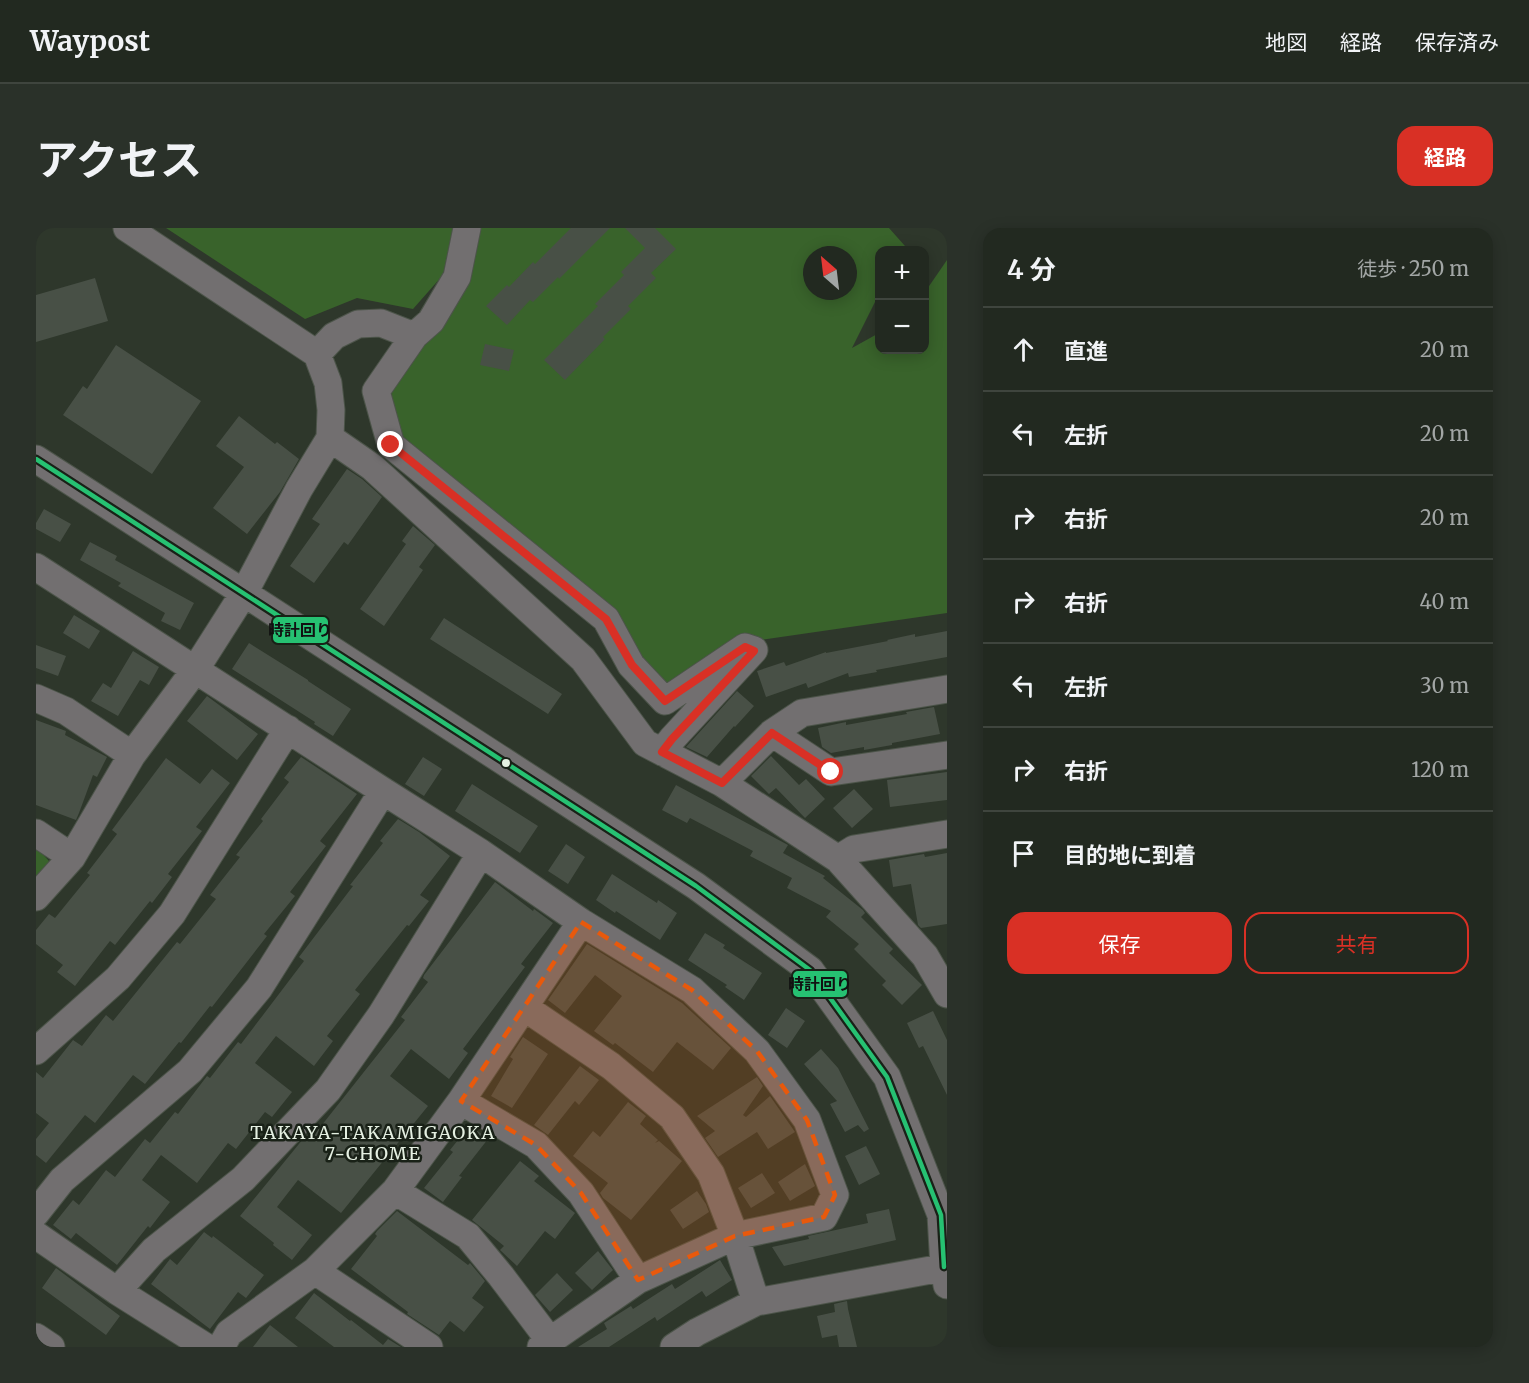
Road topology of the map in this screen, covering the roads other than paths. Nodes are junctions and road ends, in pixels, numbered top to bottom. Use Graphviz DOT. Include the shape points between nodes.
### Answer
graph roads {
  1 [pos="127,228"];
  2 [pos="467,228"];
  3 [pos="414,336"];
  4 [pos="317,354"];
  5 [pos="330,438"];
  6 [pos="36,459"];
  7 [pos="36,567"];
  8 [pos="244,593"];
  9 [pos="195,670"];
  10 [pos="947,689"];
  11 [pos="36,698"];
  12 [pos="288,729"];
  13 [pos="772,733"];
  14 [pos="662,752"];
  15 [pos="132,755"];
  16 [pos="947,755"];
  17 [pos="722,783"];
  18 [pos="383,791"];
  19 [pos="36,833"];
  20 [pos="947,834"];
  21 [pos="481,853"];
  22 [pos="72,857"];
  23 [pos="838,860"];
  24 [pos="36,897"];
  25 [pos="581,922"];
  26 [pos="936,952"];
  27 [pos="947,994"];
  28 [pos="524,1007"];
  29 [pos="36,1051"];
  30 [pos="461,1101"];
  31 [pos="395,1191"];
  32 [pos="36,1213"];
  33 [pos="36,1235"];
  34 [pos="735,1236"];
  35 [pos="315,1271"];
  36 [pos="946,1273"];
  37 [pos="638,1280"];
  38 [pos="117,1291"];
  39 [pos="756,1302"];
  40 [pos="36,1337"];
  41 [pos="546,1344"];
  42 [pos="51,1347"];
  43 [pos="206,1347"];
  44 [pos="221,1347"];
  45 [pos="429,1347"];
  46 [pos="674,1347"];
  1 -- 4 [label="street"];
  2 -- 3 [label="street" via="457,276 431,321"];
  3 -- 4 [label="street" via="381,323 358,324 334,336"];
  3 -- 14 [label="street" via="376,391 391,445 606,619 632,665 665,701 745,647 754,651"];
  4 -- 5 [label="street" via="328,383"];
  5 -- 8 [label="street"];
  5 -- 14 [label="street" via="372,467 583,659 645,743"];
  6 -- 8 [label="street"];
  7 -- 9 [label="street"];
  8 -- 9 [label="street"];
  8 -- 36 [label="street" via="696,886 810,970 887,1077 941,1215"];
  9 -- 12 [label="street"];
  9 -- 15 [label="street"];
  10 -- 13 [label="street" via="802,713"];
  11 -- 15 [label="street" via="66,711"];
  12 -- 18 [label="street"];
  12 -- 29 [label="street" via="172,914 118,978"];
  13 -- 16 [label="street" via="831,772"];
  13 -- 17 [label="street"];
  14 -- 17 [label="street"];
  15 -- 22 [label="street"];
  17 -- 23 [label="street"];
  18 -- 21 [label="street"];
  18 -- 32 [label="street" via="252,997 190,1071 62,1180"];
  19 -- 22 [label="street"];
  20 -- 23 [label="street" via="855,849"];
  21 -- 25 [label="street"];
  21 -- 38 [label="street" via="381,1015 328,1090 243,1179 154,1250"];
  22 -- 24 [label="street"];
  23 -- 26 [label="street"];
  25 -- 28 [label="street"];
  25 -- 34 [label="street" via="692,990 757,1051 807,1120 836,1195 824,1217"];
  26 -- 27 [label="street"];
  28 -- 30 [label="street"];
  28 -- 34 [label="street" via="611,1066 672,1117 711,1174"];
  30 -- 31 [label="street"];
  30 -- 37 [label="street" via="536,1145 580,1193"];
  31 -- 35 [label="street"];
  31 -- 41 [label="street" via="468,1236 501,1276"];
  33 -- 38 [label="street"];
  34 -- 37 [label="street"];
  34 -- 39 [label="street"];
  35 -- 44 [label="street" via="229,1333"];
  35 -- 45 [label="street"];
  36 -- 39 [label="street"];
  37 -- 41 [label="street"];
  38 -- 43 [label="street"];
  39 -- 46 [label="street"];
  40 -- 42 [label="street"];
}
